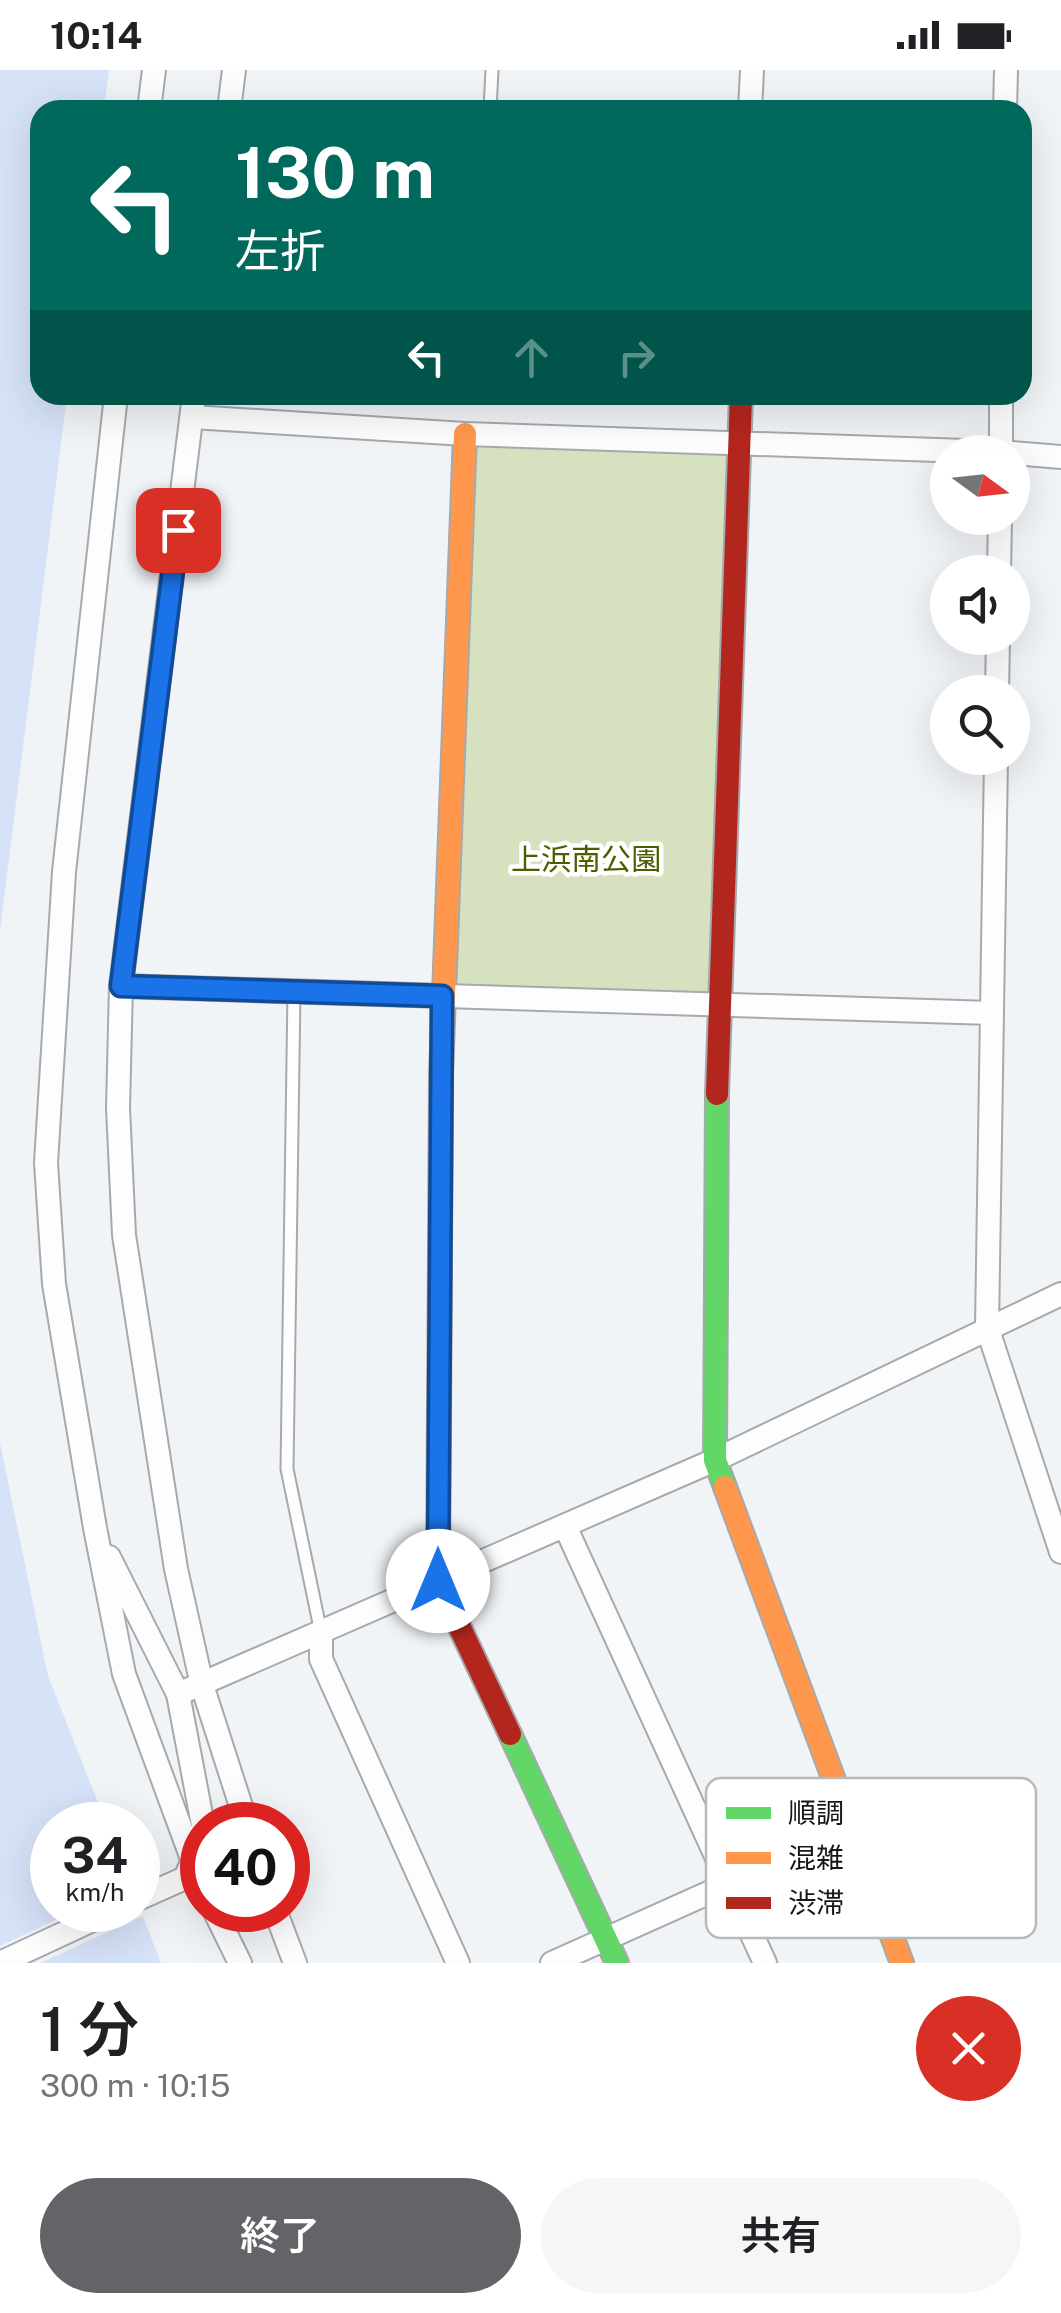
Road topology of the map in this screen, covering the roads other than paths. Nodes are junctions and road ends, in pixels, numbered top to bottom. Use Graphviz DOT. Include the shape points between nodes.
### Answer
graph roads {
  1 [pos="154,70"];
  2 [pos="234,70"];
  3 [pos="492,70"];
  4 [pos="752,70"];
  5 [pos="1006,70"];
  6 [pos="150,100"];
  7 [pos="230,100"];
  8 [pos="490,100"];
  9 [pos="750,100"];
  10 [pos="1005,100"];
  11 [pos="115,405"];
  12 [pos="742,405"];
  13 [pos="1000,405"];
  14 [pos="193,406"];
  15 [pos="465,434"];
  16 [pos="999,435"];
  17 [pos="740,444"];
  18 [pos="930,450"];
  19 [pos="1030,455"];
  20 [pos="1061,457"];
  21 [pos="996,775"];
  22 [pos="121,986"];
  23 [pos="294,992"];
  24 [pos="442,996"];
  25 [pos="718,1005"];
  26 [pos="992,1014"];
  27 [pos="1061,1294"];
  28 [pos="987,1327"];
  29 [pos="715,1460"];
  30 [pos="564,1526"];
  31 [pos="95,1528"];
  32 [pos="1061,1552"];
  33 [pos="438,1581"];
  34 [pos="321,1633"];
  35 [pos="202,1685"];
  36 [pos="178,1694"];
  37 [pos="832,1778"];
  38 [pos="199,1802"];
  39 [pos="240,1802"];
  40 [pos="706,1836"];
  41 [pos="180,1839"];
  42 [pos="706,1894"];
  43 [pos="66,1932"];
  44 [pos="225,1932"];
  45 [pos="283,1932"];
  46 [pos="753,1938"];
  47 [pos="892,1938"];
  48 [pos="606,1939"];
  49 [pos="0,1962"];
  50 [pos="240,1963"];
  51 [pos="294,1963"];
  52 [pos="458,1963"];
  53 [pos="552,1963"];
  54 [pos="618,1963"];
  55 [pos="765,1963"];
  56 [pos="902,1963"];
  1 -- 6 [label="street"];
  2 -- 7 [label="street"];
  3 -- 8 [label="lane"];
  4 -- 9 [label="street"];
  5 -- 10 [label="street"];
  11 -- 31 [label="street" via="64,872 46,1164 54,1284"];
  12 -- 17 [label="street"];
  13 -- 16 [label="street"];
  14 -- 15 [label="street"];
  14 -- 22 [label="street"];
  15 -- 17 [label="street"];
  15 -- 24 [label="street"];
  17 -- 18 [label="street"];
  17 -- 25 [label="street"];
  19 -- 20 [label="street"];
  21 -- 26 [label="street"];
  22 -- 23 [label="street"];
  22 -- 35 [label="street" via="124,1235 176,1568"];
  23 -- 24 [label="street"];
  23 -- 34 [label="lane" via="288,1469"];
  24 -- 25 [label="street"];
  24 -- 33 [label="street"];
  25 -- 26 [label="street"];
  25 -- 29 [label="street"];
  26 -- 28 [label="street"];
  27 -- 28 [label="street"];
  28 -- 29 [label="street"];
  28 -- 32 [label="street"];
  29 -- 30 [label="street"];
  29 -- 37 [label="street"];
  30 -- 33 [label="street"];
  30 -- 40 [label="street"];
  31 -- 36 [label="street"];
  31 -- 41 [label="street" via="124,1674"];
  33 -- 34 [label="street"];
  33 -- 48 [label="street"];
  34 -- 35 [label="street"];
  34 -- 52 [label="street" via="321,1659"];
  35 -- 36 [label="street"];
  35 -- 39 [label="street"];
  36 -- 38 [label="street"];
  42 -- 48 [label="street"];
  43 -- 49 [label="street"];
  44 -- 50 [label="street"];
  45 -- 51 [label="street"];
  46 -- 55 [label="street"];
  47 -- 56 [label="street"];
  48 -- 53 [label="street"];
  48 -- 54 [label="street"];
}
